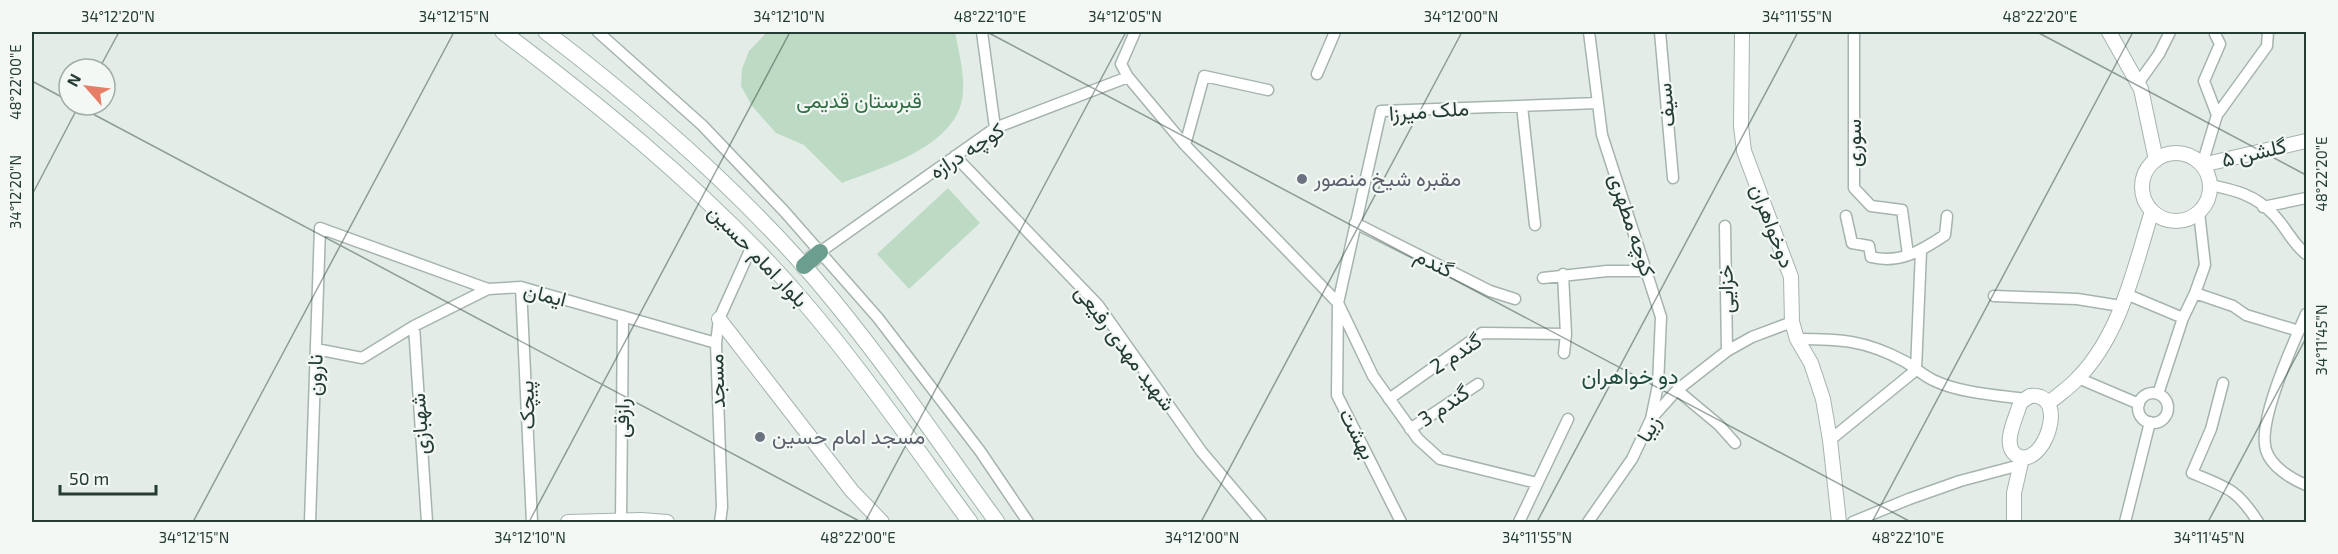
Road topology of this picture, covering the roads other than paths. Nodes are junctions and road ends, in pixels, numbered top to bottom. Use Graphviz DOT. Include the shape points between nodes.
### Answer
graph roads {
  1 [pos="503,32"];
  2 [pos="546,32"];
  3 [pos="598,32"];
  4 [pos="982,32"];
  5 [pos="1135,32"];
  6 [pos="1335,32"];
  7 [pos="1589,32"];
  8 [pos="1660,32"];
  9 [pos="1742,32"];
  10 [pos="1854,32"];
  11 [pos="2109,32"];
  12 [pos="2170,32"];
  13 [pos="2268,32"];
  14 [pos="2215,34"];
  15 [pos="612,36"];
  16 [pos="1317,74"];
  17 [pos="1128,77"];
  18 [pos="2139,82"];
  19 [pos="1268,90"];
  20 [pos="1598,103"];
  21 [pos="1522,106"];
  22 [pos="2217,115"];
  23 [pos="995,128"];
  24 [pos="2307,141"];
  25 [pos="1185,145"];
  26 [pos="955,156"];
  27 [pos="2156,160"];
  28 [pos="2202,165"];
  29 [pos="1673,178"];
  30 [pos="2210,185"];
  31 [pos="2307,198"];
  32 [pos="2263,207"];
  33 [pos="2152,211"];
  34 [pos="2199,212"];
  35 [pos="1846,216"];
  36 [pos="1947,216"];
  37 [pos="1355,223"];
  38 [pos="1535,225"];
  39 [pos="1725,226"];
  40 [pos="752,246"];
  41 [pos="1921,251"];
  42 [pos="820,252"];
  43 [pos="2307,254"];
  44 [pos="1908,255"];
  45 [pos="804,266"];
  46 [pos="1647,271"];
  47 [pos="1563,274"];
  48 [pos="1543,278"];
  49 [pos="522,288"];
  50 [pos="488,289"];
  51 [pos="2195,293"];
  52 [pos="1994,296"];
  53 [pos="1515,299"];
  54 [pos="2124,300"];
  55 [pos="1338,303"];
  56 [pos="2307,314"];
  57 [pos="623,316"];
  58 [pos="2183,318"];
  59 [pos="719,319"];
  60 [pos="1792,322"];
  61 [pos="414,326"];
  62 [pos="2299,331"];
  63 [pos="1566,334"];
  64 [pos="1797,339"];
  65 [pos="716,343"];
  66 [pos="316,349"];
  67 [pos="1727,351"];
  68 [pos="1564,353"];
  69 [pos="1916,370"];
  70 [pos="2078,378"];
  71 [pos="2223,383"];
  72 [pos="1478,384"];
  73 [pos="1677,390"];
  74 [pos="2158,394"];
  75 [pos="1389,399"];
  76 [pos="2025,399"];
  77 [pos="2049,403"];
  78 [pos="2139,404"];
  79 [pos="1568,419"];
  80 [pos="1651,419"];
  81 [pos="2150,422"];
  82 [pos="1410,429"];
  83 [pos="1830,440"];
  84 [pos="1735,443"];
  85 [pos="2021,461"];
  86 [pos="1537,483"];
  87 [pos="2307,485"];
  88 [pos="621,520"];
  89 [pos="641,521"];
  90 [pos="310,522"];
  91 [pos="427,522"];
  92 [pos="532,522"];
  93 [pos="568,522"];
  94 [pos="667,522"];
  95 [pos="720,522"];
  96 [pos="882,522"];
  97 [pos="970,522"];
  98 [pos="996,522"];
  99 [pos="1028,522"];
  100 [pos="1261,522"];
  101 [pos="1401,522"];
  102 [pos="1519,522"];
  103 [pos="1588,522"];
  104 [pos="1839,522"];
  105 [pos="1852,522"];
  106 [pos="2014,522"];
  107 [pos="2125,522"];
  108 [pos="2258,522"];
  1 -- 40 [label="main road, بلوار امام حسین" via="606,111"];
  2 -- 45 [label="main road, بلوار امام حسین" via="675,138 740,198"];
  3 -- 15 [label="street"];
  4 -- 23 [label="street"];
  5 -- 17 [label="street" via="1121,64"];
  6 -- 16 [label="street"];
  7 -- 20 [label="street, کوچه مطهری"];
  8 -- 29 [label="street, سیف"];
  9 -- 60 [label="street, دوخواهران" via="1744,151 1791,277"];
  10 -- 44 [label="street, سوری" via="1854,188 1871,206 1902,210"];
  11 -- 18 [label="street"];
  12 -- 18 [label="street"];
  13 -- 22 [label="street" via="2267,46"];
  14 -- 22 [label="street" via="2220,44 2204,81"];
  15 -- 42 [label="street" via="702,125"];
  17 -- 23 [label="street, کوچه درازه"];
  17 -- 25 [label="street"];
  18 -- 27 [label="street"];
  19 -- 25 [label="street" via="1204,76"];
  20 -- 21 [label="street, ملک میرزا"];
  20 -- 46 [label="street, کوچه مطهری" via="1602,135"];
  21 -- 37 [label="street, ملک میرزا" via="1381,111"];
  21 -- 38 [label="street"];
  22 -- 28 [label="street"];
  23 -- 26 [label="street, کوچه درازه"];
  24 -- 28 [label="street, گلشن ۵"];
  25 -- 55 [label="street"];
  26 -- 42 [label="street, کوچه درازه"];
  26 -- 100 [label="street, شهید مهدی رفیعی" via="1098,305 1201,451"];
  27 -- 28 [label="street" via="2169,154 2184,154"];
  27 -- 33 [label="street" via="2146,171 2142,185 2144,199"];
  28 -- 30 [label="street"];
  30 -- 32 [label="street" via="2240,191"];
  30 -- 34 [label="street" via="2208,200"];
  31 -- 32 [label="street"];
  32 -- 43 [label="street" via="2273,213"];
  33 -- 34 [label="street" via="2176,221"];
  33 -- 54 [label="street"];
  34 -- 51 [label="street" via="2205,265"];
  35 -- 44 [label="street" via="1852,243 1869,246 1871,256 1886,261"];
  36 -- 41 [label="street" via="1946,236"];
  37 -- 53 [label="street, گندم" via="1490,291"];
  37 -- 55 [label="street, ملک میرزا"];
  39 -- 67 [label="street, خزایی"];
  40 -- 59 [label="street, مسجد"];
  40 -- 97 [label="main road, بلوار امام حسین" via="808,307"];
  41 -- 44 [label="street"];
  41 -- 69 [label="street"];
  42 -- 45 [label="main road"];
  42 -- 99 [label="street" via="878,318"];
  45 -- 98 [label="main road, بلوار امام حسین" via="887,370"];
  46 -- 47 [label="street"];
  46 -- 80 [label="street, کوچه مطهری" via="1661,316 1658,385"];
  47 -- 48 [label="street"];
  47 -- 63 [label="street"];
  49 -- 50 [label="street, ایمان"];
  49 -- 57 [label="street, ایمان"];
  49 -- 92 [label="street, پیچک"];
  50 -- 61 [label="street, ایمان"];
  50 -- 66 [label="street, نارون" via="320,228"];
  51 -- 58 [label="street"];
  51 -- 62 [label="street" via="2233,306 2246,315"];
  52 -- 54 [label="street"];
  54 -- 58 [label="street"];
  54 -- 70 [label="street" via="2105,341"];
  55 -- 75 [label="street" via="1373,376"];
  55 -- 101 [label="street, بهشت" via="1337,395"];
  56 -- 62 [label="street"];
  57 -- 65 [label="street, ایمان"];
  57 -- 88 [label="street, رازقی"];
  58 -- 74 [label="street"];
  59 -- 65 [label="street, مسجد"];
  59 -- 96 [label="street" via="852,490"];
  60 -- 64 [label="street, دوخواهران"];
  60 -- 67 [label="street, زیبا"];
  61 -- 66 [label="street, ایمان" via="362,358"];
  61 -- 91 [label="street, شهبازی"];
  62 -- 87 [label="street" via="2266,424 2266,449 2274,463 2292,479"];
  63 -- 68 [label="street"];
  63 -- 75 [label="street, گندم 2" via="1482,333"];
  64 -- 69 [label="street" via="1839,339 1871,345"];
  64 -- 83 [label="street, دوخواهران" via="1811,363"];
  65 -- 95 [label="street, مسجد"];
  66 -- 90 [label="street, نارون"];
  67 -- 73 [label="street, زیبا"];
  69 -- 76 [label="street" via="1936,382"];
  69 -- 83 [label="street"];
  70 -- 77 [label="street"];
  70 -- 78 [label="street"];
  71 -- 108 [label="street" via="2211,429 2192,473 2227,487 2244,499"];
  72 -- 82 [label="street, گندم 3"];
  73 -- 80 [label="street, زیبا"];
  73 -- 84 [label="street"];
  74 -- 78 [label="street" via="2144,396"];
  74 -- 81 [label="street" via="2166,400 2168,410 2160,421"];
  75 -- 82 [label="street"];
  76 -- 77 [label="street" via="2040,396"];
  76 -- 85 [label="street" via="2009,442"];
  77 -- 85 [label="street" via="2051,415 2040,448"];
  78 -- 81 [label="street" via="2139,414"];
  79 -- 86 [label="street"];
  80 -- 103 [label="street, زیبا" via="1632,459"];
  81 -- 107 [label="street"];
  82 -- 86 [label="street" via="1440,459"];
  83 -- 104 [label="street, دوخواهران"];
  85 -- 105 [label="street"];
  85 -- 106 [label="street" via="2014,493"];
  86 -- 102 [label="street"];
  88 -- 89 [label="street"];
  88 -- 93 [label="street"];
  89 -- 94 [label="street"];
}
